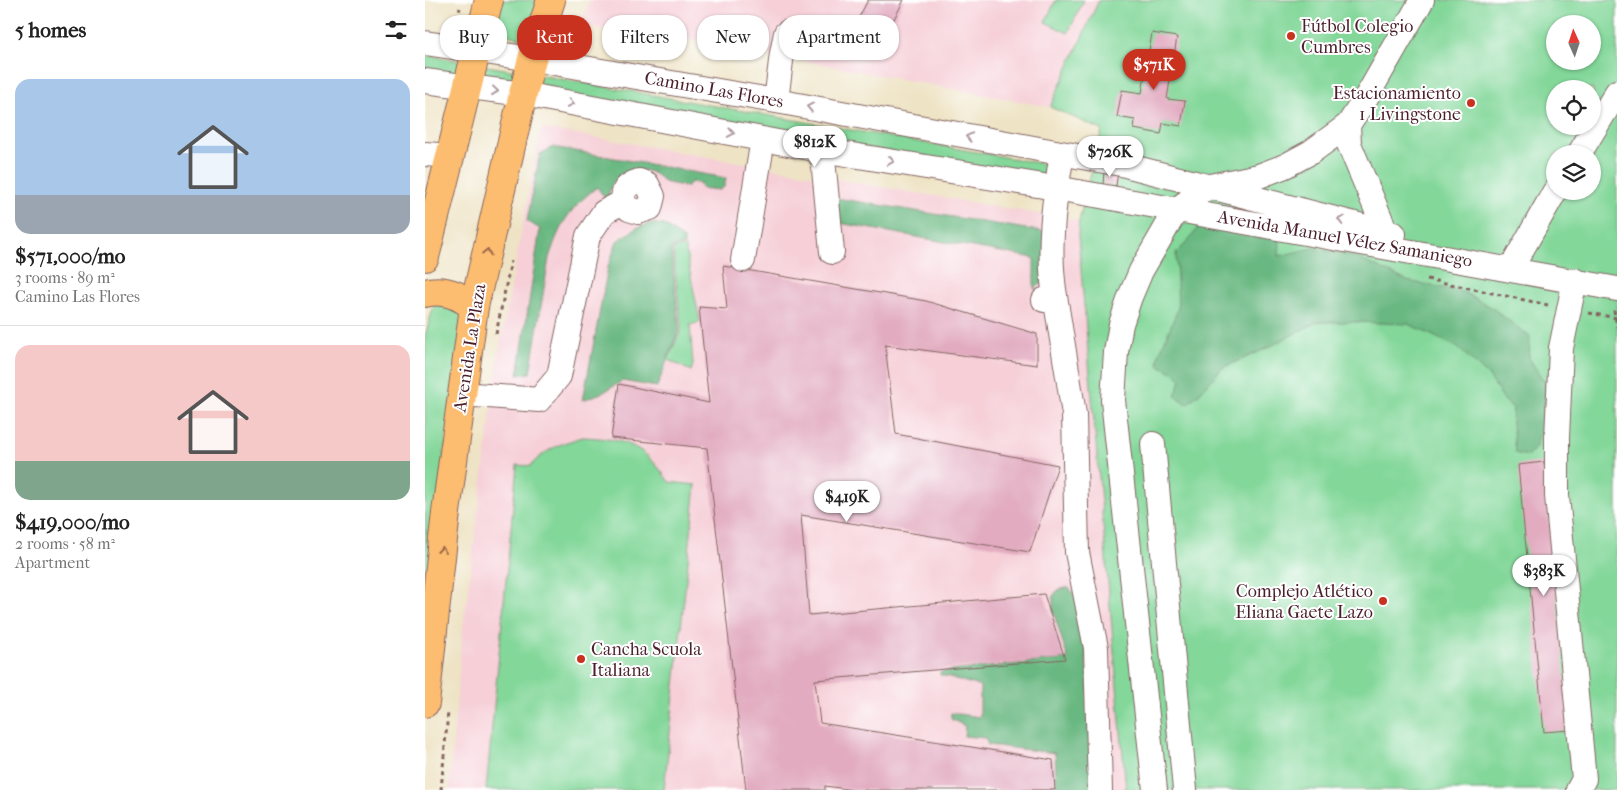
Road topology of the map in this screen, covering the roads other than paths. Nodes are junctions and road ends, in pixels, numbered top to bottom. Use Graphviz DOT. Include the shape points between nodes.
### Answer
graph roads {
  1 [pos="489,0"];
  2 [pos="551,0"];
  3 [pos="1421,0"];
  4 [pos="485,15"];
  5 [pos="546,15"];
  6 [pos="425,43"];
  7 [pos="440,45"];
  8 [pos="474,60"];
  9 [pos="532,60"];
  10 [pos="538,60"];
  11 [pos="781,60"];
  12 [pos="425,81"];
  13 [pos="467,88"];
  14 [pos="1617,92"];
  15 [pos="523,94"];
  16 [pos="776,101"];
  17 [pos="1348,125"];
  18 [pos="763,139"];
  19 [pos="1008,144"];
  20 [pos="1585,145"];
  21 [pos="815,149"];
  22 [pos="1061,154"];
  23 [pos="438,155"];
  24 [pos="1126,165"];
  25 [pos="1003,180"];
  26 [pos="1210,186"];
  27 [pos="1056,188"];
  28 [pos="1549,200"];
  29 [pos="623,202"];
  30 [pos="1177,210"];
  31 [pos="1385,232"];
  32 [pos="832,252"];
  33 [pos="425,257"];
  34 [pos="743,260"];
  35 [pos="1509,266"];
  36 [pos="1575,280"];
  37 [pos="1615,282"];
  38 [pos="425,293"];
  39 [pos="474,307"];
  40 [pos="462,394"];
  41 [pos="1153,444"];
  42 [pos="425,703"];
  43 [pos="1101,790"];
  44 [pos="1155,790"];
  45 [pos="1185,790"];
  46 [pos="1578,790"];
  1 -- 4 [label="main road"];
  2 -- 5 [label="main road, Avenida La Plaza"];
  3 -- 17 [label="street"];
  6 -- 7 [label="street, Camino Las Flores"];
  8 -- 13 [label="main road"];
  9 -- 15 [label="main road, Avenida La Plaza"];
  10 -- 16 [label="street, Camino Las Flores"];
  11 -- 16 [label="street"];
  12 -- 13 [label="street"];
  13 -- 15 [label="street, one-way"];
  13 -- 23 [label="main road"];
  14 -- 20 [label="street"];
  15 -- 18 [label="street, one-way"];
  39 -- 15 [label="main road, Avenida La Plaza, one-way"];
  19 -- 16 [label="street, Camino Las Flores, one-way"];
  17 -- 26 [label="street" via="1285,166 1259,176"];
  17 -- 31 [label="street" via="1349,144"];
  18 -- 21 [label="street"];
  18 -- 34 [label="street"];
  19 -- 22 [label="street, Camino Las Flores"];
  19 -- 25 [label="street"];
  21 -- 25 [label="street, one-way"];
  21 -- 32 [label="street" via="823,159"];
  22 -- 24 [label="street, Camino Las Flores"];
  22 -- 27 [label="street"];
  23 -- 33 [label="main road"];
  24 -- 26 [label="street, Avenida Manuel Vélez Samaniego"];
  25 -- 27 [label="street"];
  26 -- 30 [label="street"];
  31 -- 26 [label="street, Avenida Manuel Vélez Samaniego, one-way"];
  27 -- 30 [label="street, Avenida Manuel Vélez Samaniego"];
  27 -- 43 [label="street" via="1052,223 1053,283 1049,298 1074,414 1077,552 1096,648"];
  28 -- 35 [label="street"];
  29 -- 40 [label="street" via="603,212 588,236 559,376 539,400"];
  30 -- 35 [label="street, Avenida Manuel Vélez Samaniego"];
  30 -- 44 [label="street" via="1141,271 1130,297 1121,324 1113,376"];
  31 -- 35 [label="street, Avenida Manuel Vélez Samaniego"];
  35 -- 36 [label="street, Avenida Manuel Vélez Samaniego"];
  36 -- 37 [label="street, Avenida Manuel Vélez Samaniego"];
  36 -- 46 [label="street" via="1561,348 1557,496 1584,779"];
  38 -- 39 [label="main road" via="450,293"];
  39 -- 40 [label="main road, Avenida La Plaza"];
  42 -- 40 [label="main road, Avenida La Plaza, one-way"];
  41 -- 45 [label="street"];
}
